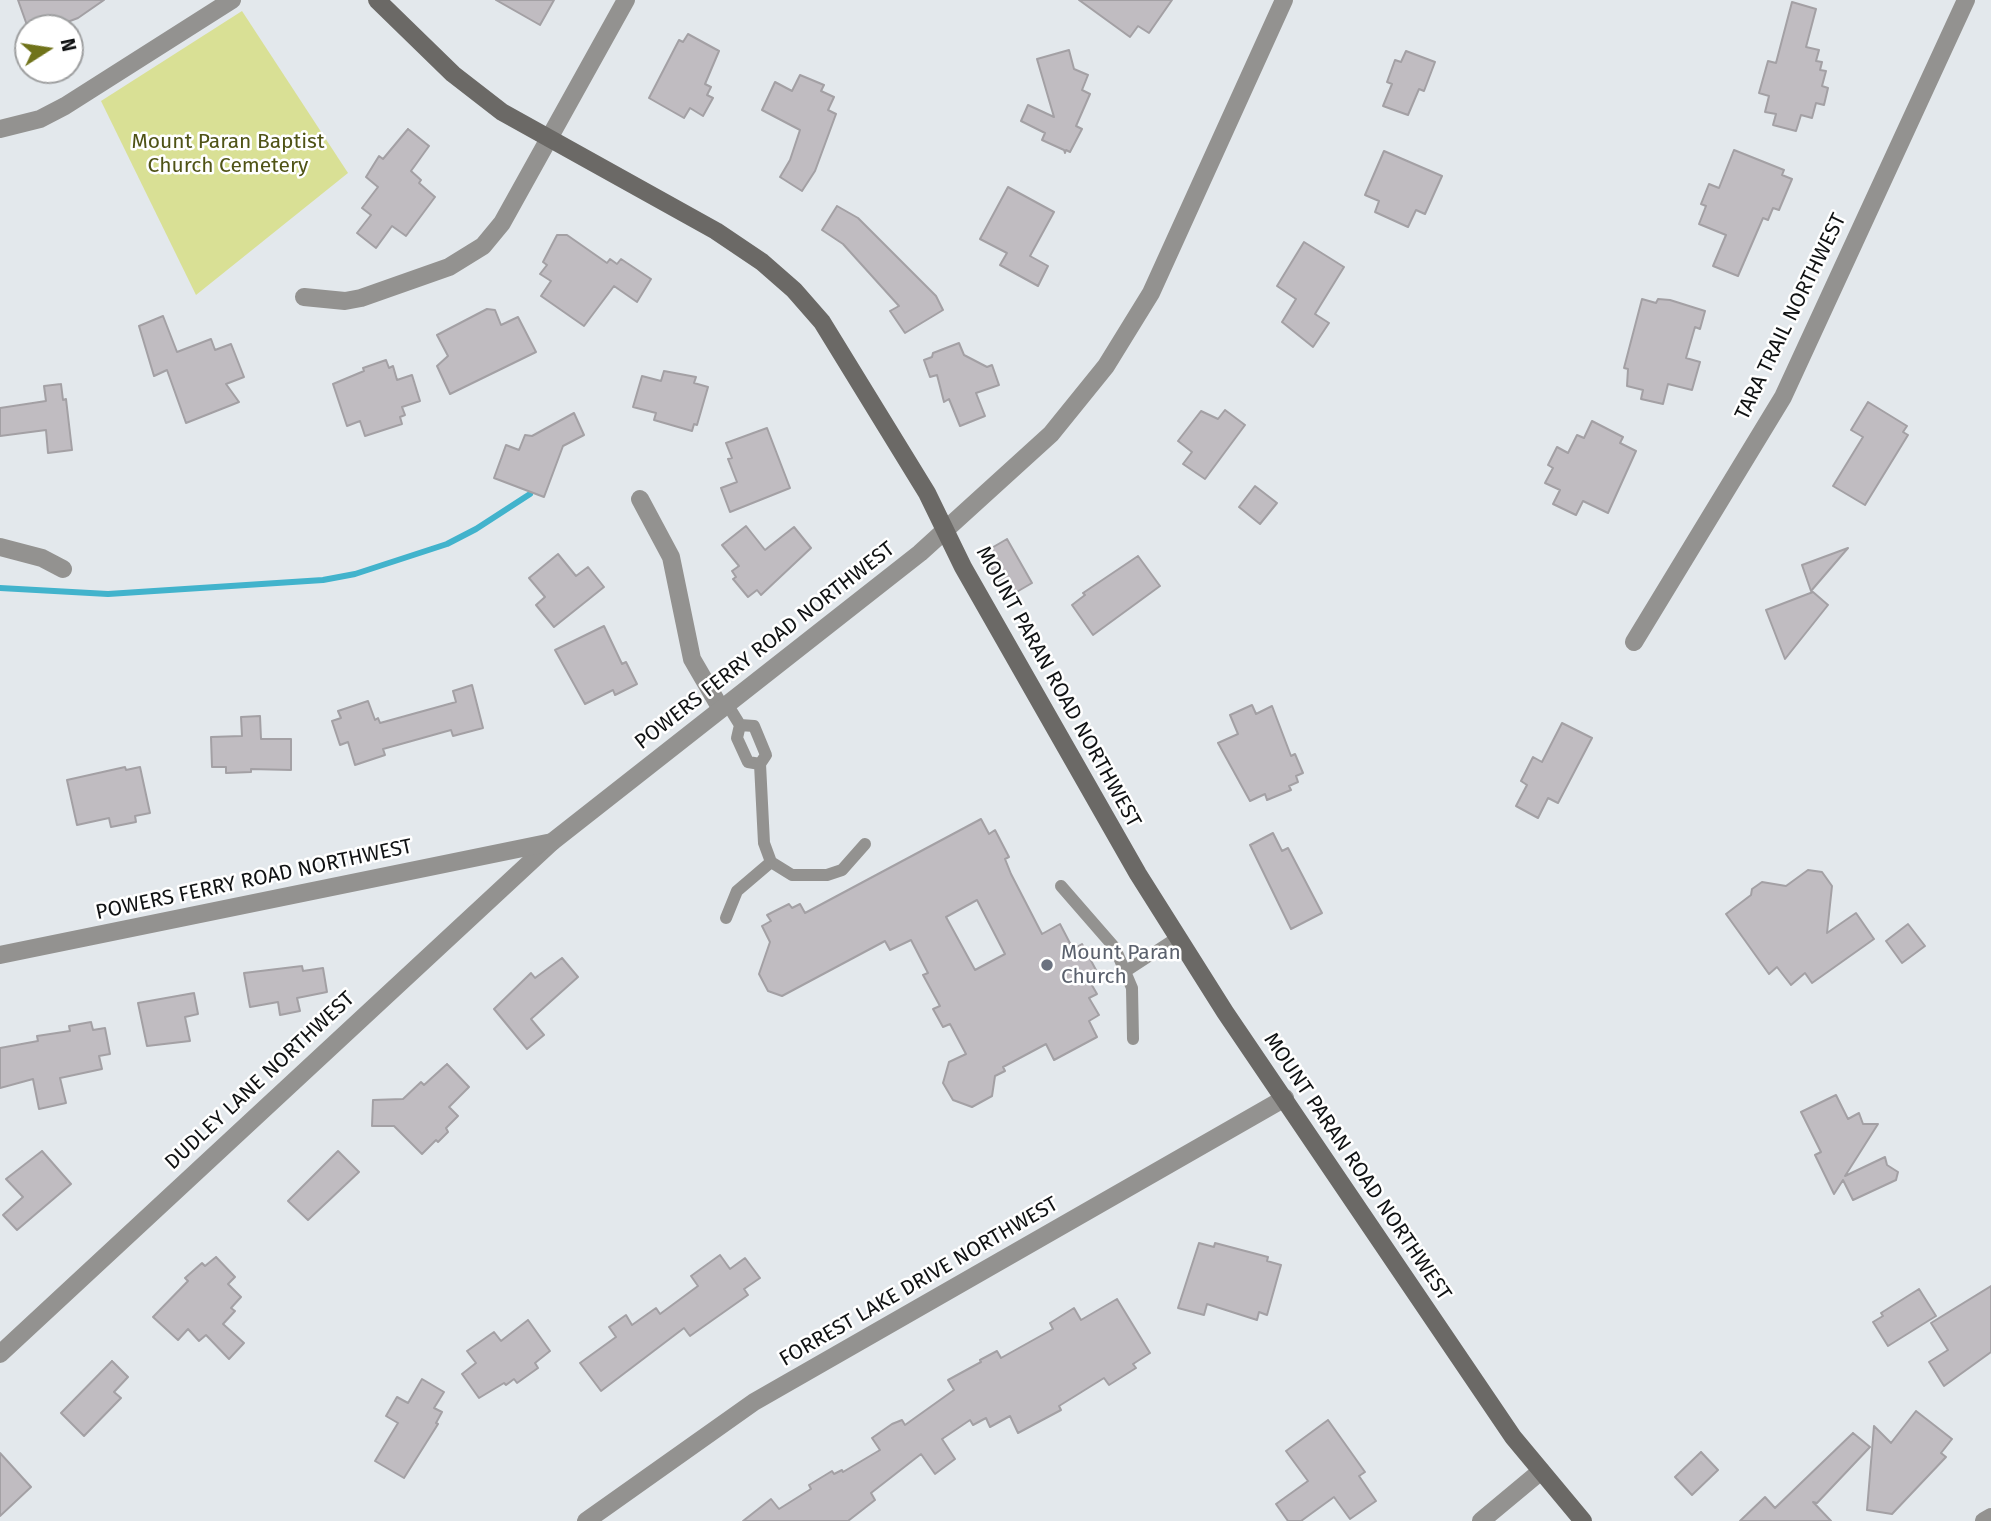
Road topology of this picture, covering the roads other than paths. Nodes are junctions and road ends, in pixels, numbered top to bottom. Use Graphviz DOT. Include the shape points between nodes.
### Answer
graph roads {
  1 [pos="232,0"];
  2 [pos="377,0"];
  3 [pos="626,0"];
  4 [pos="1284,0"];
  5 [pos="1966,0"];
  6 [pos="0,129"];
  7 [pos="548,137"];
  8 [pos="304,297"];
  9 [pos="640,499"];
  10 [pos="946,531"];
  11 [pos="0,547"];
  12 [pos="63,569"];
  13 [pos="1634,642"];
  14 [pos="724,706"];
  15 [pos="740,725"];
  16 [pos="760,764"];
  17 [pos="552,842"];
  18 [pos="865,844"];
  19 [pos="771,862"];
  20 [pos="1061,886"];
  21 [pos="726,918"];
  22 [pos="1178,937"];
  23 [pos="0,956"];
  24 [pos="1126,971"];
  25 [pos="1133,1039"];
  26 [pos="1284,1098"];
  27 [pos="0,1354"];
  28 [pos="1541,1471"];
  29 [pos="1991,1517"];
  30 [pos="586,1521"];
  31 [pos="1481,1521"];
  32 [pos="1583,1521"];
  33 [pos="1984,1521"];
  1 -- 6 [label="street" via="65,106 40,119"];
  2 -- 7 [label="main road, MOUNT PARAN ROAD NORTHWEST" via="453,74 502,112"];
  3 -- 7 [label="street"];
  4 -- 10 [label="street, POWERS FERRY ROAD NORTHWEST" via="1151,293 1107,366 1051,434"];
  5 -- 13 [label="street, TARA TRAIL NORTHWEST" via="1783,397"];
  7 -- 8 [label="street" via="497,231 469,257 353,300"];
  7 -- 10 [label="main road, MOUNT PARAN ROAD NORTHWEST" via="716,231 794,290 846,358"];
  9 -- 14 [label="street" via="671,557 692,659"];
  10 -- 14 [label="street, POWERS FERRY ROAD NORTHWEST"];
  10 -- 22 [label="main road, MOUNT PARAN ROAD NORTHWEST" via="1056,732"];
  11 -- 12 [label="street"];
  14 -- 15 [label="lane"];
  14 -- 17 [label="street, POWERS FERRY ROAD NORTHWEST"];
  15 -- 16 [label="lane" via="737,738 748,762"];
  15 -- 16 [label="lane" via="754,726 766,755"];
  16 -- 19 [label="lane" via="764,843"];
  17 -- 23 [label="street, POWERS FERRY ROAD NORTHWEST"];
  17 -- 27 [label="street, DUDLEY LANE NORTHWEST"];
  18 -- 19 [label="lane" via="842,870 827,875 792,875"];
  19 -- 21 [label="lane" via="737,891"];
  20 -- 24 [label="lane" via="1115,948"];
  22 -- 24 [label="lane"];
  22 -- 26 [label="main road, MOUNT PARAN ROAD NORTHWEST"];
  24 -- 25 [label="lane" via="1132,988"];
  26 -- 28 [label="main road, MOUNT PARAN ROAD NORTHWEST" via="1439,1332"];
  26 -- 30 [label="street, FORREST LAKE DRIVE NORTHWEST" via="754,1402"];
  28 -- 31 [label="street"];
  28 -- 32 [label="main road, MOUNT PARAN ROAD NORTHWEST"];
  29 -- 33 [label="street"];
}
